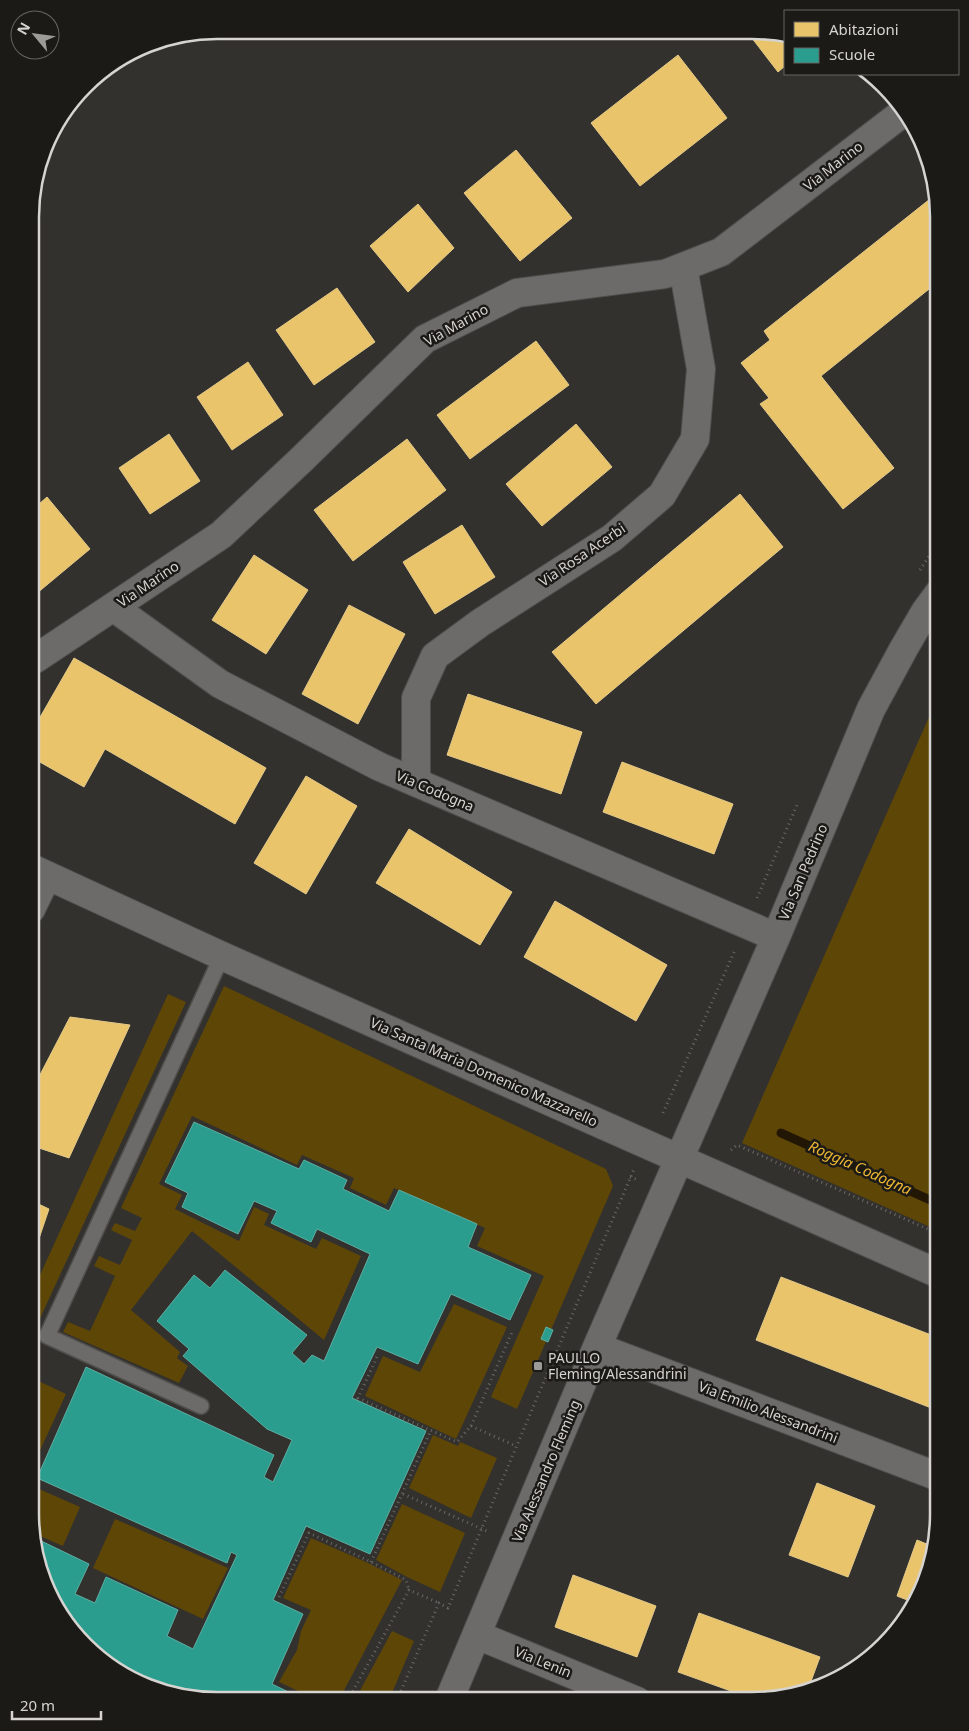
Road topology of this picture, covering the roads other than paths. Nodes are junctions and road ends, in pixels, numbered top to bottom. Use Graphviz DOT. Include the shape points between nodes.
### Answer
graph roads {
  1 [pos="898,115"];
  2 [pos="683,267"];
  3 [pos="930,606"];
  4 [pos="113,607"];
  5 [pos="39,656"];
  6 [pos="416,782"];
  7 [pos="39,872"];
  8 [pos="776,937"];
  9 [pos="222,956"];
  10 [pos="679,1159"];
  11 [pos="930,1270"];
  12 [pos="598,1347"];
  13 [pos="201,1406"];
  14 [pos="930,1473"];
  15 [pos="477,1635"];
  16 [pos="452,1692"];
  17 [pos="615,1692"];
  1 -- 2 [label="street, Via Marino" via="720,252"];
  2 -- 4 [label="street, Via Marino" via="665,274 517,293 425,339 221,535"];
  2 -- 6 [label="street, Via Rosa Acerbi" via="701,369 695,439 662,495 619,532 435,656 416,698"];
  3 -- 8 [label="street, Via San Pedrino" via="871,709"];
  4 -- 5 [label="street, Via Marino"];
  4 -- 6 [label="street, Via Codogna" via="220,684 380,767"];
  6 -- 8 [label="street, Via Codogna"];
  7 -- 9 [label="street, Via Santa Maria Domenico Mazzarello"];
  8 -- 10 [label="street, Via San Pedrino"];
  9 -- 10 [label="street, Via Santa Maria Domenico Mazzarello"];
  9 -- 13 [label="lane" via="47,1336"];
  10 -- 11 [label="street, Via Santa Maria Domenico Mazzarello"];
  10 -- 12 [label="street, Via Alessandro Fleming"];
  12 -- 14 [label="street, Via Emilio Alessandrini"];
  12 -- 15 [label="street, Via Alessandro Fleming"];
  15 -- 16 [label="street, Via Alessandro Fleming"];
  15 -- 17 [label="street, Via Lenin"];
}
